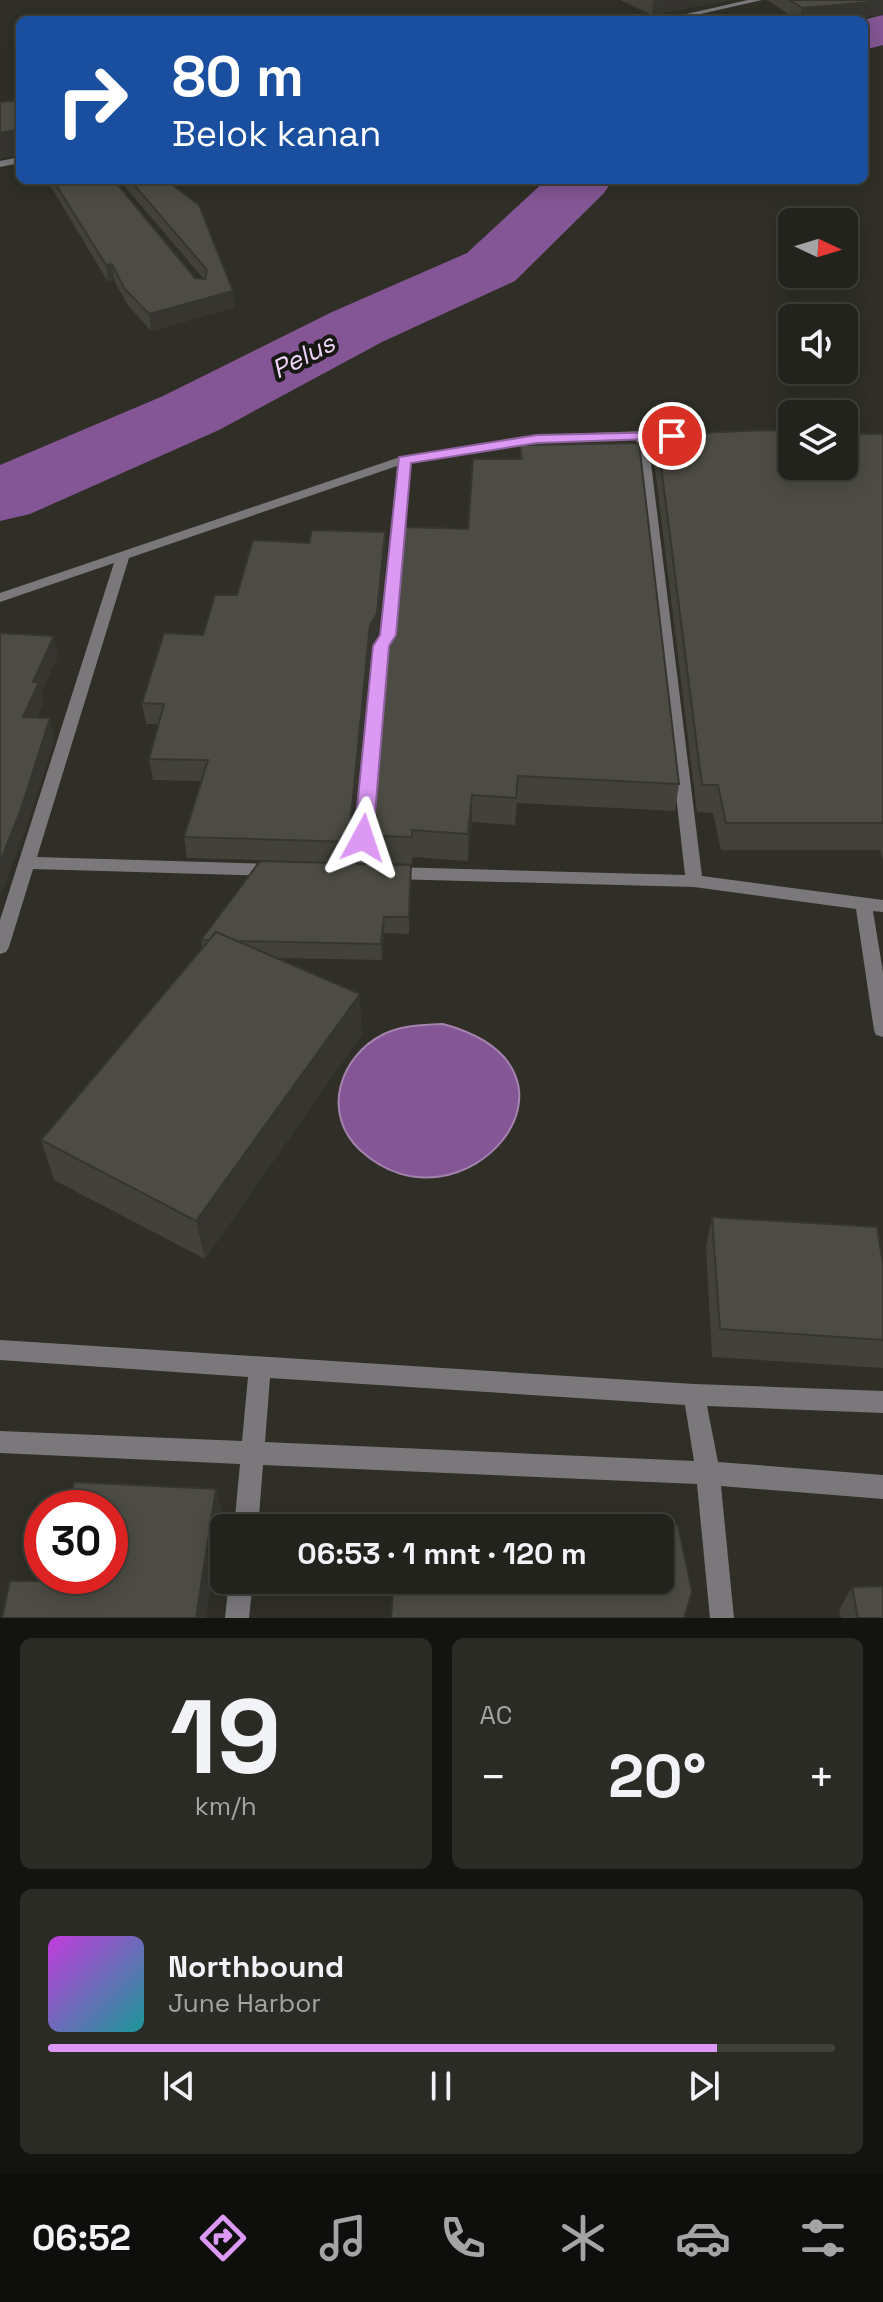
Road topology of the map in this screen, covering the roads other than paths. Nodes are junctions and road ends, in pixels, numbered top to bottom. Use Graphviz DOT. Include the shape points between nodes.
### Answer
graph roads {
  1 [pos="758,0"];
  2 [pos="736,2"];
  3 [pos="680,16"];
  4 [pos="642,435"];
  5 [pos="717,437"];
  6 [pos="404,460"];
  7 [pos="124,554"];
  8 [pos="0,598"];
  9 [pos="29,863"];
  10 [pos="291,870"];
  11 [pos="694,881"];
  12 [pos="864,906"];
  13 [pos="883,906"];
  14 [pos="0,947"];
  15 [pos="883,1030"];
  16 [pos="0,1350"];
  17 [pos="260,1366"];
  18 [pos="694,1395"];
  19 [pos="883,1402"];
  20 [pos="0,1442"];
  21 [pos="254,1454"];
  22 [pos="708,1473"];
  23 [pos="883,1487"];
  24 [pos="248,1514"];
  25 [pos="240,1594"];
  26 [pos="237,1618"];
  27 [pos="722,1618"];
  1 -- 2 [label="street"];
  2 -- 3 [label="street"];
  4 -- 5 [label="street"];
  4 -- 6 [label="street" via="537,439"];
  4 -- 11 [label="street"];
  6 -- 7 [label="street"];
  6 -- 11 [label="street" via="361,872"];
  7 -- 8 [label="street"];
  7 -- 9 [label="street"];
  9 -- 10 [label="street"];
  9 -- 14 [label="street"];
  11 -- 12 [label="street"];
  12 -- 13 [label="street"];
  12 -- 15 [label="street"];
  16 -- 17 [label="street"];
  17 -- 18 [label="street"];
  17 -- 21 [label="street"];
  18 -- 19 [label="street"];
  18 -- 22 [label="street"];
  20 -- 21 [label="street"];
  21 -- 22 [label="street"];
  21 -- 24 [label="street"];
  22 -- 23 [label="street"];
  22 -- 27 [label="street"];
  25 -- 26 [label="street"];
}
